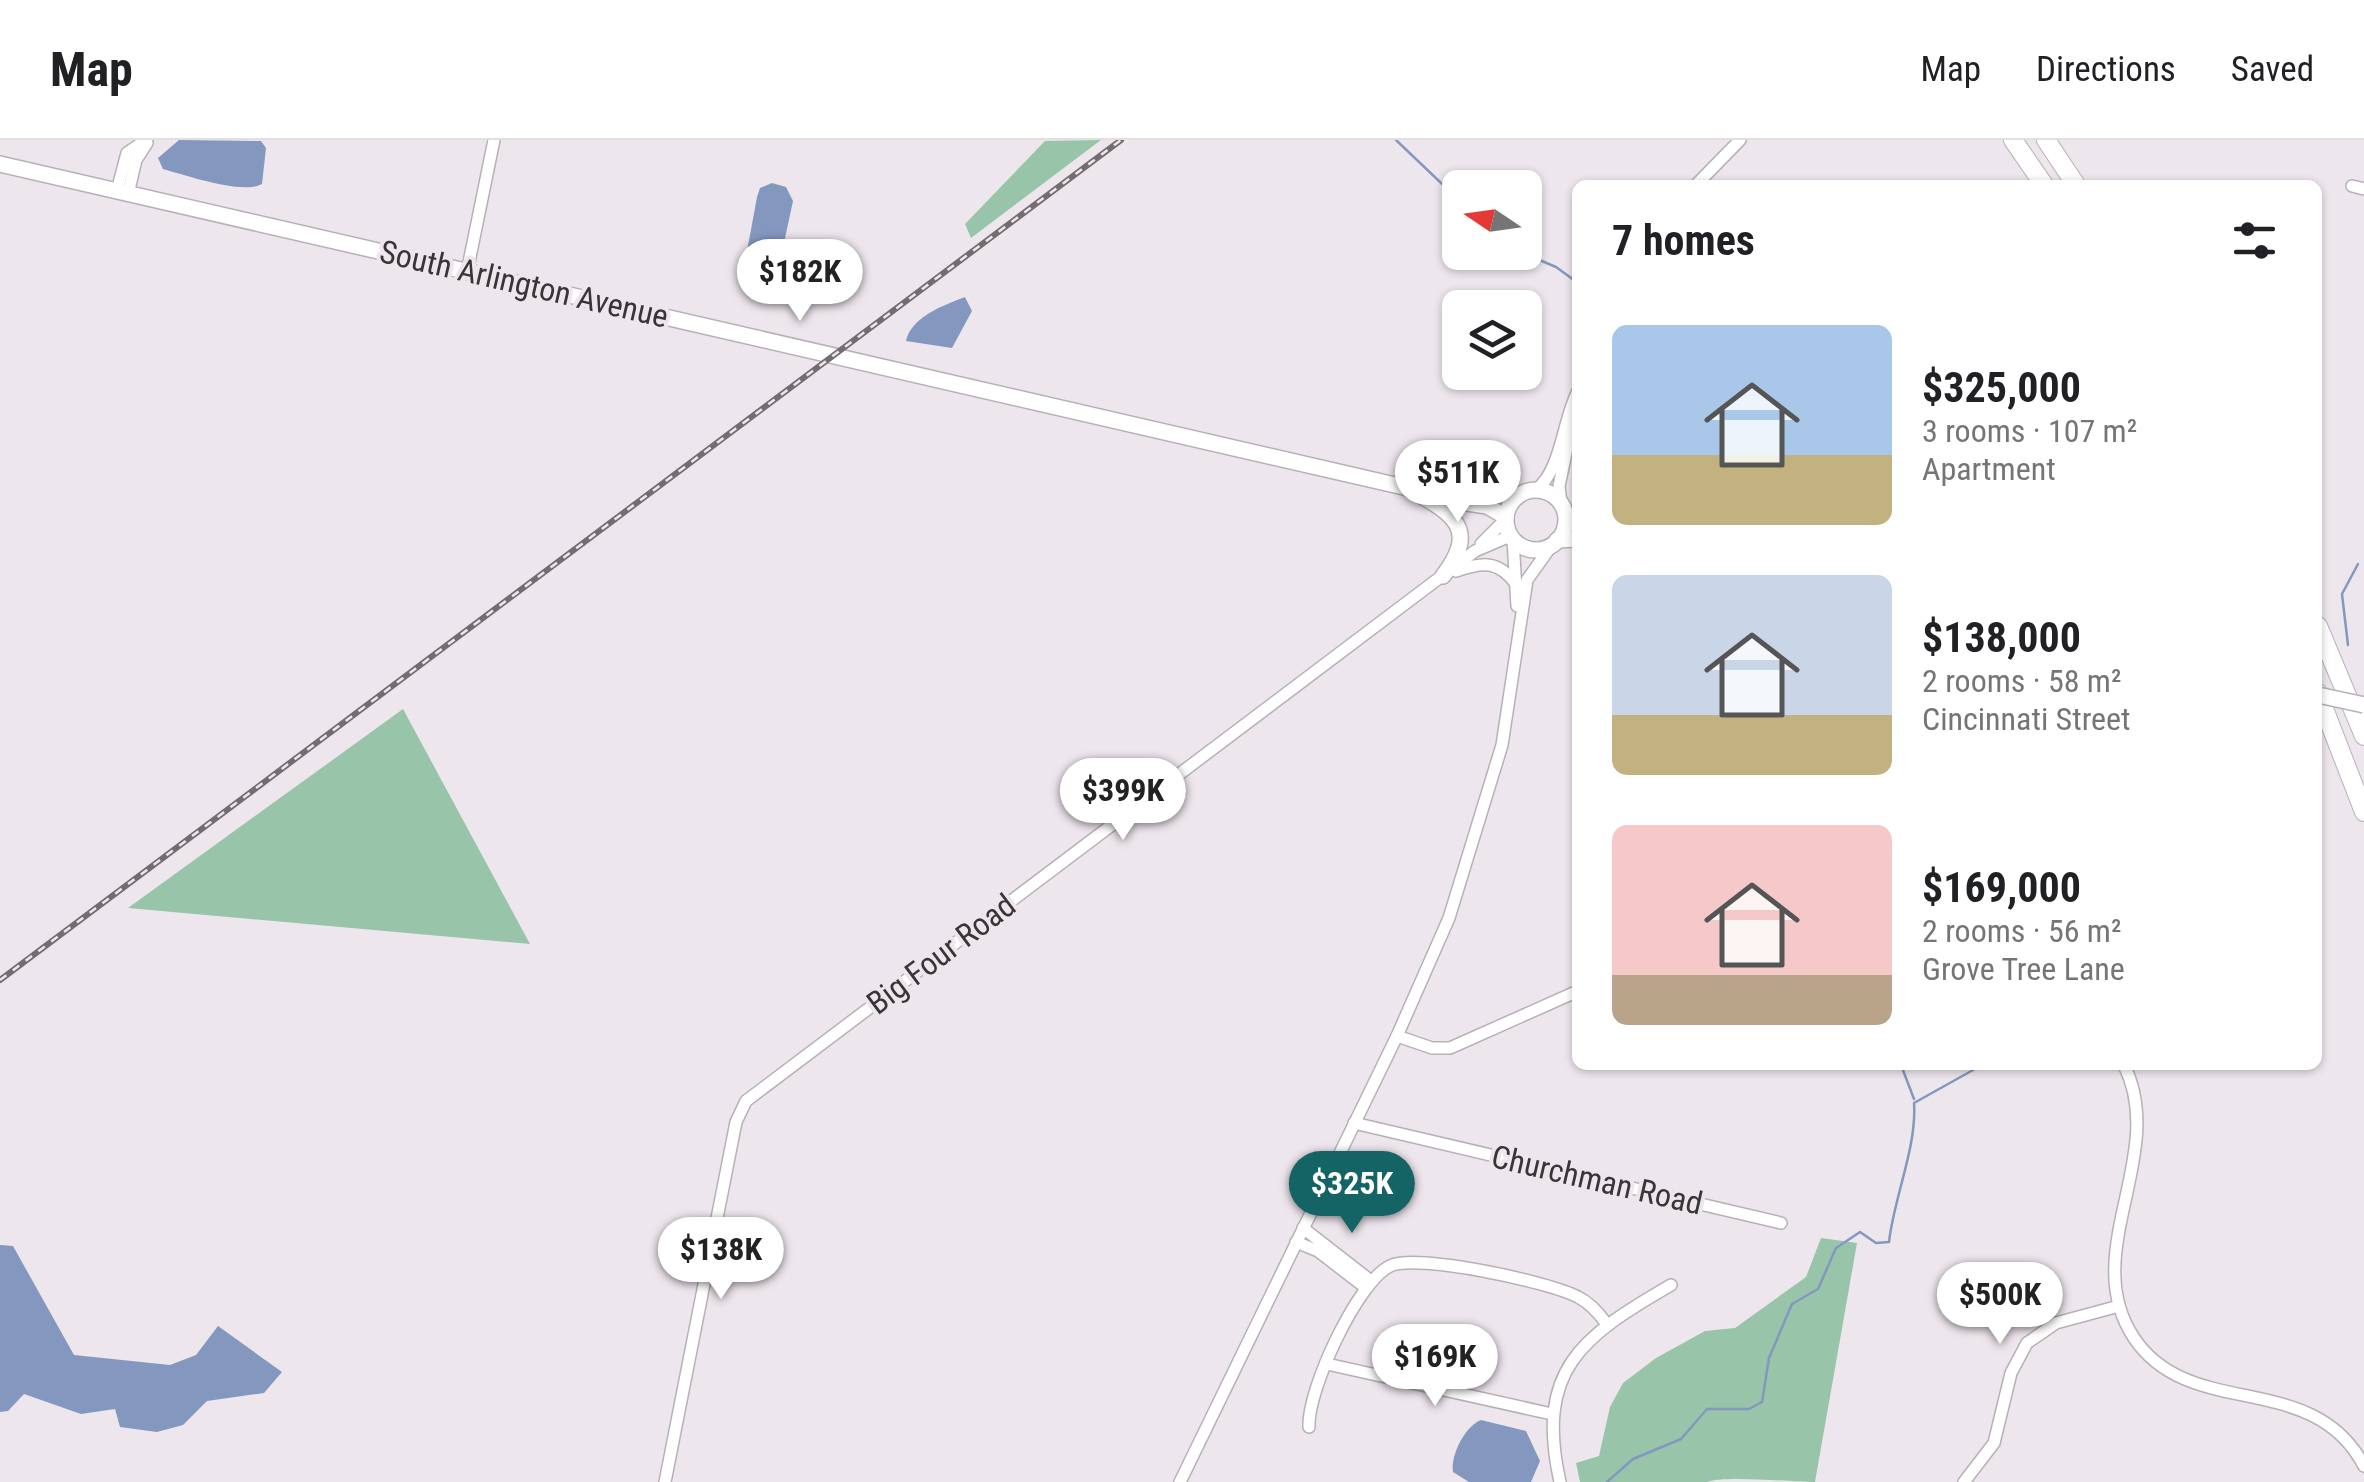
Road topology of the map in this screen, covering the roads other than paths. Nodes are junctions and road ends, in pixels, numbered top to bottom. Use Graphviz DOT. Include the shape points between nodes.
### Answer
graph roads {
  1 [pos="148,140"];
  2 [pos="494,140"];
  3 [pos="1740,140"];
  4 [pos="2013,140"];
  5 [pos="2046,140"];
  6 [pos="0,164"];
  7 [pos="1701,180"];
  8 [pos="2041,180"];
  9 [pos="2073,180"];
  10 [pos="122,192"];
  11 [pos="467,272"];
  12 [pos="1572,407"];
  13 [pos="1572,423"];
  14 [pos="1408,488"];
  15 [pos="1536,490"];
  16 [pos="1518,496"];
  17 [pos="1424,497"];
  18 [pos="1563,508"];
  19 [pos="1506,518"];
  20 [pos="1572,518"];
  21 [pos="1512,538"];
  22 [pos="1572,540"];
  23 [pos="1554,543"];
  24 [pos="1475,551"];
  25 [pos="1443,576"];
  26 [pos="1516,584"];
  27 [pos="2322,636"];
  28 [pos="1514,682"];
  29 [pos="2322,695"];
  30 [pos="2322,704"];
  31 [pos="2364,705"];
  32 [pos="2364,736"];
  33 [pos="2364,812"];
  34 [pos="1572,993"];
  35 [pos="1397,1036"];
  36 [pos="2127,1070"];
  37 [pos="1354,1122"];
  38 [pos="1781,1223"];
  39 [pos="1303,1228"];
  40 [pos="1296,1242"];
  41 [pos="1369,1284"];
  42 [pos="1670,1285"];
  43 [pos="2118,1306"];
  44 [pos="1606,1323"];
  45 [pos="1328,1364"];
  46 [pos="1552,1414"];
  47 [pos="1309,1428"];
  48 [pos="2364,1466"];
  49 [pos="669,1481"];
  50 [pos="1180,1482"];
  51 [pos="1560,1482"];
  52 [pos="1964,1482"];
  1 -- 10 [label="street"];
  2 -- 11 [label="street"];
  3 -- 7 [label="street"];
  4 -- 8 [label="highway"];
  5 -- 9 [label="highway"];
  6 -- 10 [label="main road, South Arlington Avenue"];
  10 -- 11 [label="main road, South Arlington Avenue"];
  11 -- 14 [label="main road, South Arlington Avenue"];
  12 -- 15 [label="street" via="1550,476"];
  13 -- 18 [label="street" via="1559,486"];
  14 -- 16 [label="main road, South Arlington Avenue"];
  14 -- 17 [label="main road"];
  15 -- 16 [label="main road"];
  15 -- 18 [label="main road"];
  16 -- 19 [label="main road"];
  17 -- 19 [label="main road" via="1487,506"];
  17 -- 25 [label="main road" via="1446,510 1460,532 1458,556"];
  18 -- 20 [label="main road"];
  18 -- 23 [label="main road" via="1564,528"];
  19 -- 21 [label="main road"];
  19 -- 24 [label="street, Big Four Road"];
  21 -- 23 [label="main road" via="1536,550"];
  21 -- 24 [label="street, Big Four Road"];
  21 -- 26 [label="street"];
  22 -- 23 [label="main road"];
  23 -- 28 [label="street" via="1527,580"];
  24 -- 25 [label="street, Big Four Road"];
  25 -- 26 [label="street" via="1492,564"];
  25 -- 49 [label="street, Big Four Road" via="743,1105"];
  26 -- 28 [label="street"];
  27 -- 32 [label="highway"];
  28 -- 35 [label="street" via="1463,878"];
  29 -- 31 [label="main road, bridge"];
  30 -- 33 [label="highway"];
  34 -- 35 [label="street" via="1450,1048"];
  35 -- 37 [label="street"];
  36 -- 43 [label="street" via="2140,1124 2115,1255"];
  37 -- 38 [label="street, Churchman Road"];
  37 -- 39 [label="street"];
  39 -- 40 [label="street"];
  39 -- 41 [label="street"];
  40 -- 41 [label="street"];
  40 -- 50 [label="street"];
  41 -- 44 [label="street" via="1392,1265 1411,1260 1571,1293"];
  41 -- 45 [label="street"];
  42 -- 44 [label="street"];
  43 -- 48 [label="street" via="2140,1347 2173,1374 2311,1412 2339,1432"];
  43 -- 52 [label="street" via="2056,1323 2027,1343 2011,1373 1994,1443"];
  44 -- 46 [label="street" via="1571,1359"];
  45 -- 46 [label="street"];
  45 -- 47 [label="street" via="1313,1395"];
  46 -- 51 [label="street"];
}
